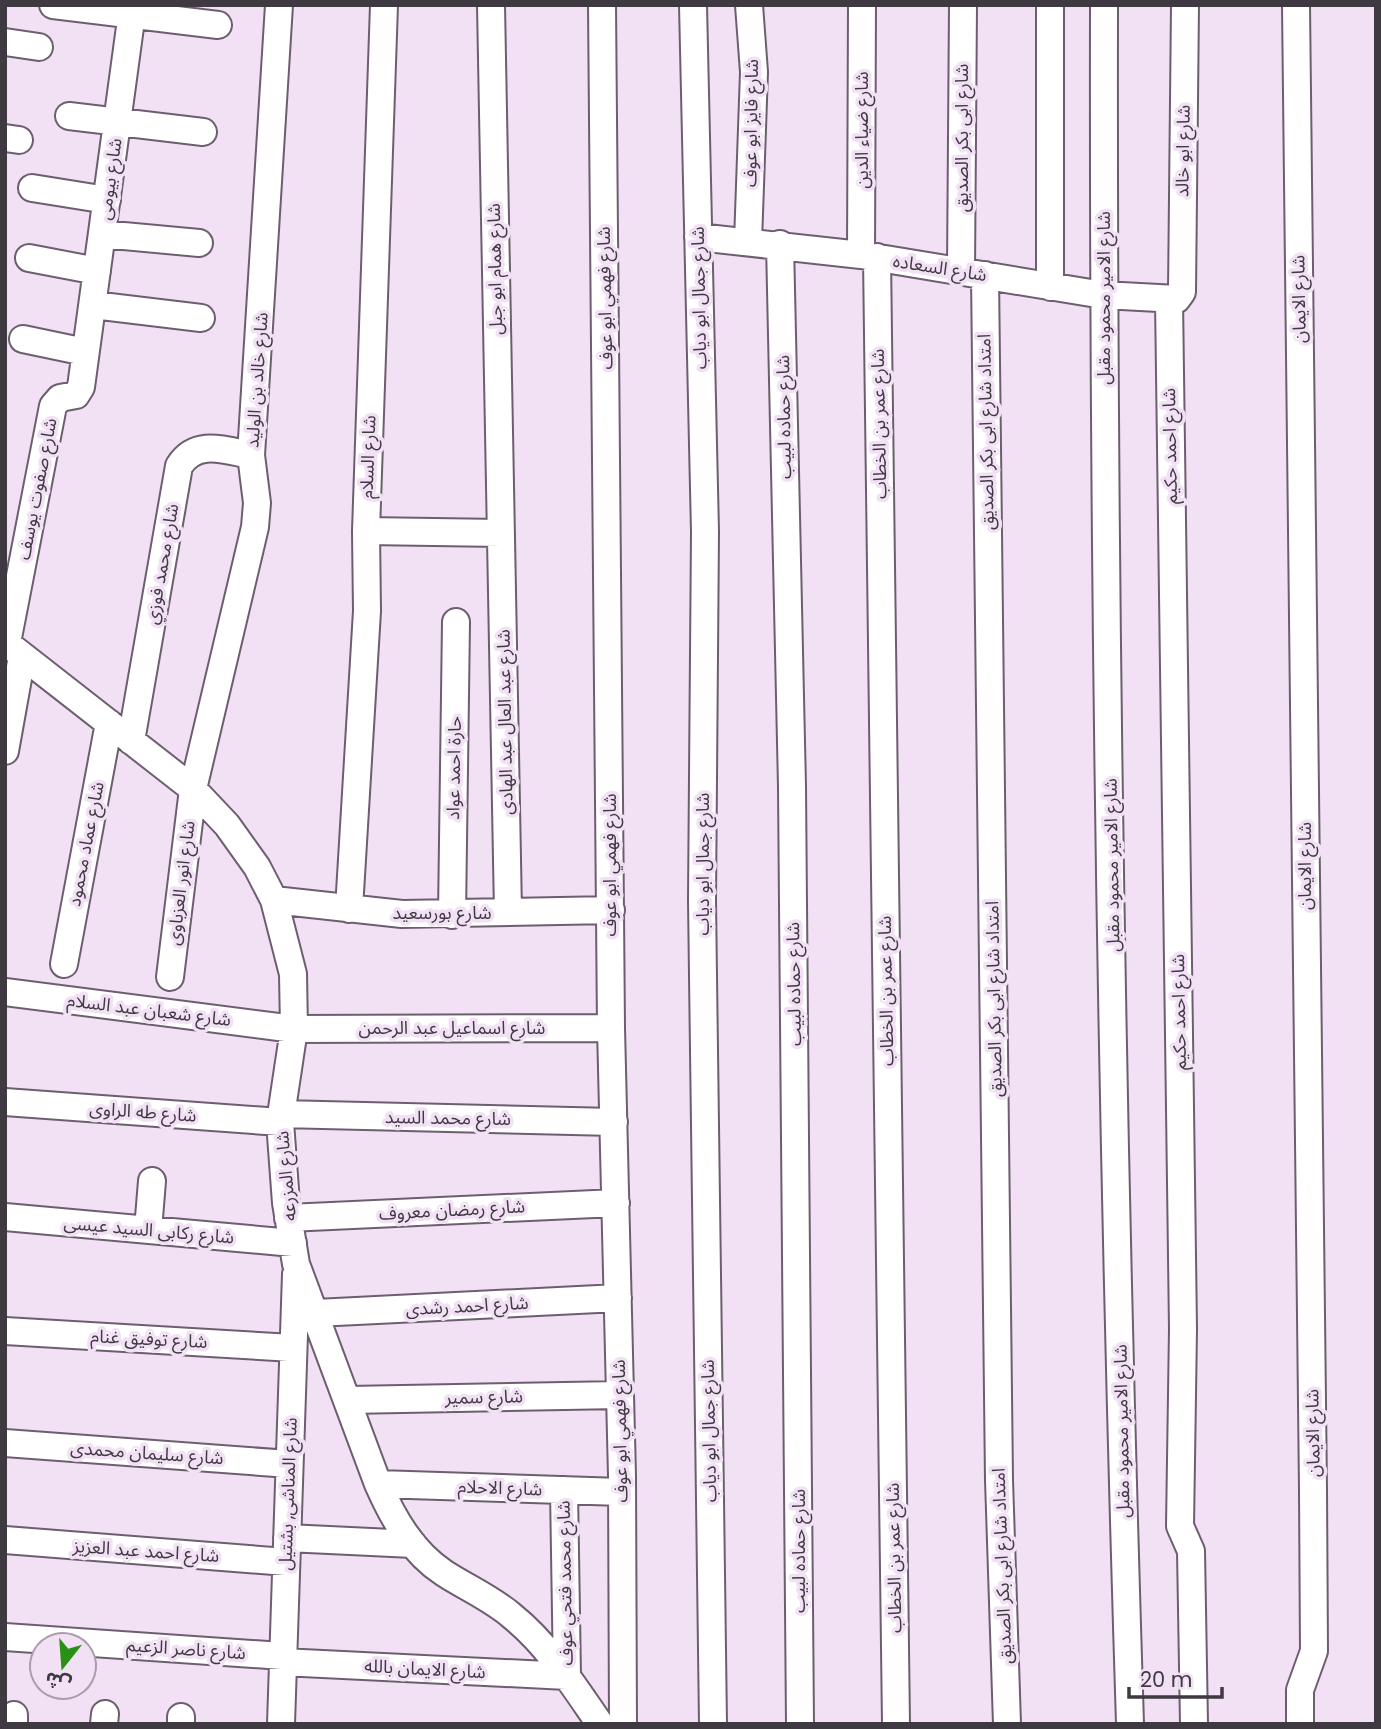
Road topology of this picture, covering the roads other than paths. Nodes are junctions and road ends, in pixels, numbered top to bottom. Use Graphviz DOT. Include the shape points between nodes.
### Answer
graph roads {
  1 [pos="53,5"];
  2 [pos="279,5"];
  3 [pos="384,5"];
  4 [pos="492,5"];
  5 [pos="602,5"];
  6 [pos="693,5"];
  7 [pos="749,5"];
  8 [pos="862,5"];
  9 [pos="963,5"];
  10 [pos="1050,5"];
  11 [pos="1104,5"];
  12 [pos="1185,5"];
  13 [pos="1296,5"];
  14 [pos="132,10"];
  15 [pos="218,25"];
  16 [pos="5,42"];
  17 [pos="39,47"];
  18 [pos="69,116"];
  19 [pos="117,123"];
  20 [pos="203,132"];
  21 [pos="32,188"];
  22 [pos="107,200"];
  23 [pos="102,234"];
  24 [pos="698,237"];
  25 [pos="748,242"];
  26 [pos="199,243"];
  27 [pos="780,244"];
  28 [pos="869,256"];
  29 [pos="29,258"];
  30 [pos="97,271"];
  31 [pos="973,272"];
  32 [pos="1050,287"];
  33 [pos="1103,295"];
  34 [pos="1174,298"];
  35 [pos="93,305"];
  36 [pos="201,318"];
  37 [pos="23,338"];
  38 [pos="85,352"];
  39 [pos="251,455"];
  40 [pos="366,531"];
  41 [pos="501,533"];
  42 [pos="456,622"];
  43 [pos="11,647"];
  44 [pos="109,723"];
  45 [pos="131,741"];
  46 [pos="5,751"];
  47 [pos="193,789"];
  48 [pos="274,900"];
  49 [pos="349,909"];
  50 [pos="611,910"];
  51 [pos="508,912"];
  52 [pos="453,915"];
  53 [pos="64,964"];
  54 [pos="170,977"];
  55 [pos="5,992"];
  56 [pos="611,1028"];
  57 [pos="293,1029"];
  58 [pos="5,1102"];
  59 [pos="281,1118"];
  60 [pos="614,1122"];
  61 [pos="152,1181"];
  62 [pos="616,1203"];
  63 [pos="5,1217"];
  64 [pos="148,1230"];
  65 [pos="293,1242"];
  66 [pos="618,1298"];
  67 [pos="316,1313"];
  68 [pos="5,1331"];
  69 [pos="293,1348"];
  70 [pos="620,1395"];
  71 [pos="348,1400"];
  72 [pos="5,1443"];
  73 [pos="289,1464"];
  74 [pos="378,1484"];
  75 [pos="564,1490"];
  76 [pos="621,1492"];
  77 [pos="5,1540"];
  78 [pos="413,1545"];
  79 [pos="286,1550"];
  80 [pos="5,1637"];
  81 [pos="282,1659"];
  82 [pos="567,1676"];
  83 [pos="281,1724"];
  84 [pos="600,1724"];
  85 [pos="623,1724"];
  86 [pos="713,1724"];
  87 [pos="800,1724"];
  88 [pos="896,1724"];
  89 [pos="1007,1724"];
  90 [pos="1130,1724"];
  91 [pos="1194,1724"];
  92 [pos="1300,1724"];
  1 -- 14 [label="street"];
  2 -- 39 [label="street, شارع خالد بن الوليد"];
  3 -- 40 [label="street, شارع السلام"];
  4 -- 41 [label="street, شارع همام ابو جبل"];
  5 -- 50 [label="street, شارع فهمي ابو عوف"];
  6 -- 24 [label="street, شارع جمال ابو دياب"];
  7 -- 25 [label="street, شارع فايز ابو عوف" via="754,72"];
  8 -- 28 [label="street, شارع ضياء الدين"];
  9 -- 31 [label="street, شارع ابى بكر الصديق"];
  10 -- 32 [label="street"];
  11 -- 33 [label="street, شارع الامير محمود مقبل"];
  12 -- 34 [label="street, شارع ابو خالد"];
  13 -- 92 [label="street, شارع الايمان" via="1314,1490 1314,1651 1300,1690"];
  14 -- 15 [label="street"];
  14 -- 19 [label="street, شارع بيومى"];
  16 -- 17 [label="street"];
  18 -- 19 [label="street"];
  19 -- 20 [label="street"];
  19 -- 22 [label="street, شارع بيومى"];
  21 -- 22 [label="street"];
  22 -- 23 [label="street, شارع بيومى"];
  23 -- 26 [label="street"];
  23 -- 30 [label="street, شارع بيومى"];
  24 -- 25 [label="street, شارع السعاده"];
  24 -- 86 [label="street, شارع جمال ابو دياب" via="705,532 702,900"];
  25 -- 27 [label="street, شارع السعاده"];
  27 -- 28 [label="street, شارع السعاده"];
  27 -- 87 [label="street, شارع حماده لبيب" via="792,787"];
  28 -- 31 [label="street, شارع السعاده"];
  28 -- 88 [label="street, شارع عمر بن الخطاب"];
  29 -- 30 [label="street"];
  30 -- 35 [label="street, شارع بيومى"];
  31 -- 32 [label="street, شارع السعاده"];
  31 -- 89 [label="street, امتداد شارع ابى بكر الصديق"];
  32 -- 33 [label="street, شارع السعاده"];
  33 -- 34 [label="street, شارع السعاده"];
  33 -- 90 [label="street, شارع الامير محمود مقبل"];
  34 -- 91 [label="street, شارع احمد حكيم" via="1183,1329 1180,1526 1191,1551"];
  35 -- 36 [label="street"];
  35 -- 38 [label="street, شارع بيومى"];
  37 -- 38 [label="street"];
  38 -- 43 [label="street, شارع صفوت يوسف" via="79,392 60,398 53,406"];
  39 -- 45 [label="street, شارع محمد فوزي" via="198,448 186,454 179,466"];
  39 -- 47 [label="street, شارع خالد بن الوليد" via="255,527"];
  40 -- 41 [label="street"];
  40 -- 49 [label="street, شارع السلام" via="368,611"];
  41 -- 51 [label="street, شارع عبد العال عبد الهادى"];
  42 -- 52 [label="street, حارة احمد عواد"];
  43 -- 44 [label="street, شارع المزرعه"];
  43 -- 46 [label="street"];
  44 -- 45 [label="street, شارع المزرعه"];
  44 -- 53 [label="street, شارع عماد محمود"];
  45 -- 47 [label="street, شارع المزرعه"];
  47 -- 48 [label="street, شارع المزرعه" via="228,825"];
  47 -- 54 [label="street, شارع انور العزباوى"];
  48 -- 49 [label="street, شارع بورسعيد"];
  48 -- 57 [label="street, شارع المزرعه" via="293,974"];
  49 -- 52 [label="street, شارع بورسعيد"];
  50 -- 51 [label="street, شارع بورسعيد"];
  50 -- 56 [label="street, شارع فهمي ابو عوف"];
  51 -- 52 [label="street, شارع بورسعيد"];
  55 -- 57 [label="street, شارع شعبان عبد السلام"];
  56 -- 57 [label="street, شارع اسماعيل عبد الرحمن"];
  56 -- 60 [label="street, شارع فهمي ابو عوف"];
  57 -- 59 [label="street, شارع المزرعه"];
  58 -- 59 [label="street, شارع طه الراوى"];
  59 -- 60 [label="street, شارع محمد السيد"];
  59 -- 65 [label="street, شارع المزرعه"];
  60 -- 62 [label="street, شارع فهمي ابو عوف"];
  61 -- 64 [label="street"];
  62 -- 65 [label="street, شارع رمضان معروف"];
  62 -- 66 [label="street, شارع فهمي ابو عوف"];
  63 -- 64 [label="street, شارع ركابى السيد عيسى"];
  64 -- 65 [label="street, شارع ركابى السيد عيسى"];
  65 -- 67 [label="street, شارع المزرعه"];
  65 -- 69 [label="street, شارع المناشى, بشتيل"];
  66 -- 67 [label="street, شارع احمد رشدى"];
  66 -- 70 [label="street, شارع فهمي ابو عوف"];
  67 -- 71 [label="street, شارع المزرعه"];
  68 -- 69 [label="street, شارع توفيق غنام"];
  69 -- 73 [label="street, شارع المناشى, بشتيل"];
  70 -- 71 [label="street, شارع سمير"];
  70 -- 76 [label="street, شارع فهمي ابو عوف"];
  71 -- 74 [label="street, شارع المزرعه"];
  72 -- 73 [label="street, شارع سليمان محمدى"];
  73 -- 79 [label="street, شارع المناشى, بشتيل"];
  74 -- 75 [label="street, شارع الاحلام"];
  74 -- 78 [label="street, شارع المزرعه" via="393,1518"];
  75 -- 76 [label="street, شارع الاحلام"];
  75 -- 82 [label="street, شارع محمد فتحي عوف"];
  76 -- 85 [label="street, شارع فهمي ابو عوف"];
  77 -- 79 [label="street, شارع احمد عبد العزيز"];
  78 -- 79 [label="street, شارع احمد عبد العزيز"];
  78 -- 82 [label="street, شارع المزرعه" via="443,1572 513,1616"];
  79 -- 81 [label="street, شارع المناشى, بشتيل"];
  80 -- 81 [label="street, شارع ناصر الزعيم"];
  81 -- 82 [label="street, شارع الايمان بالله"];
  81 -- 83 [label="street, شارع المناشى, بشتيل"];
  82 -- 84 [label="street, شارع المزرعه"];
}
